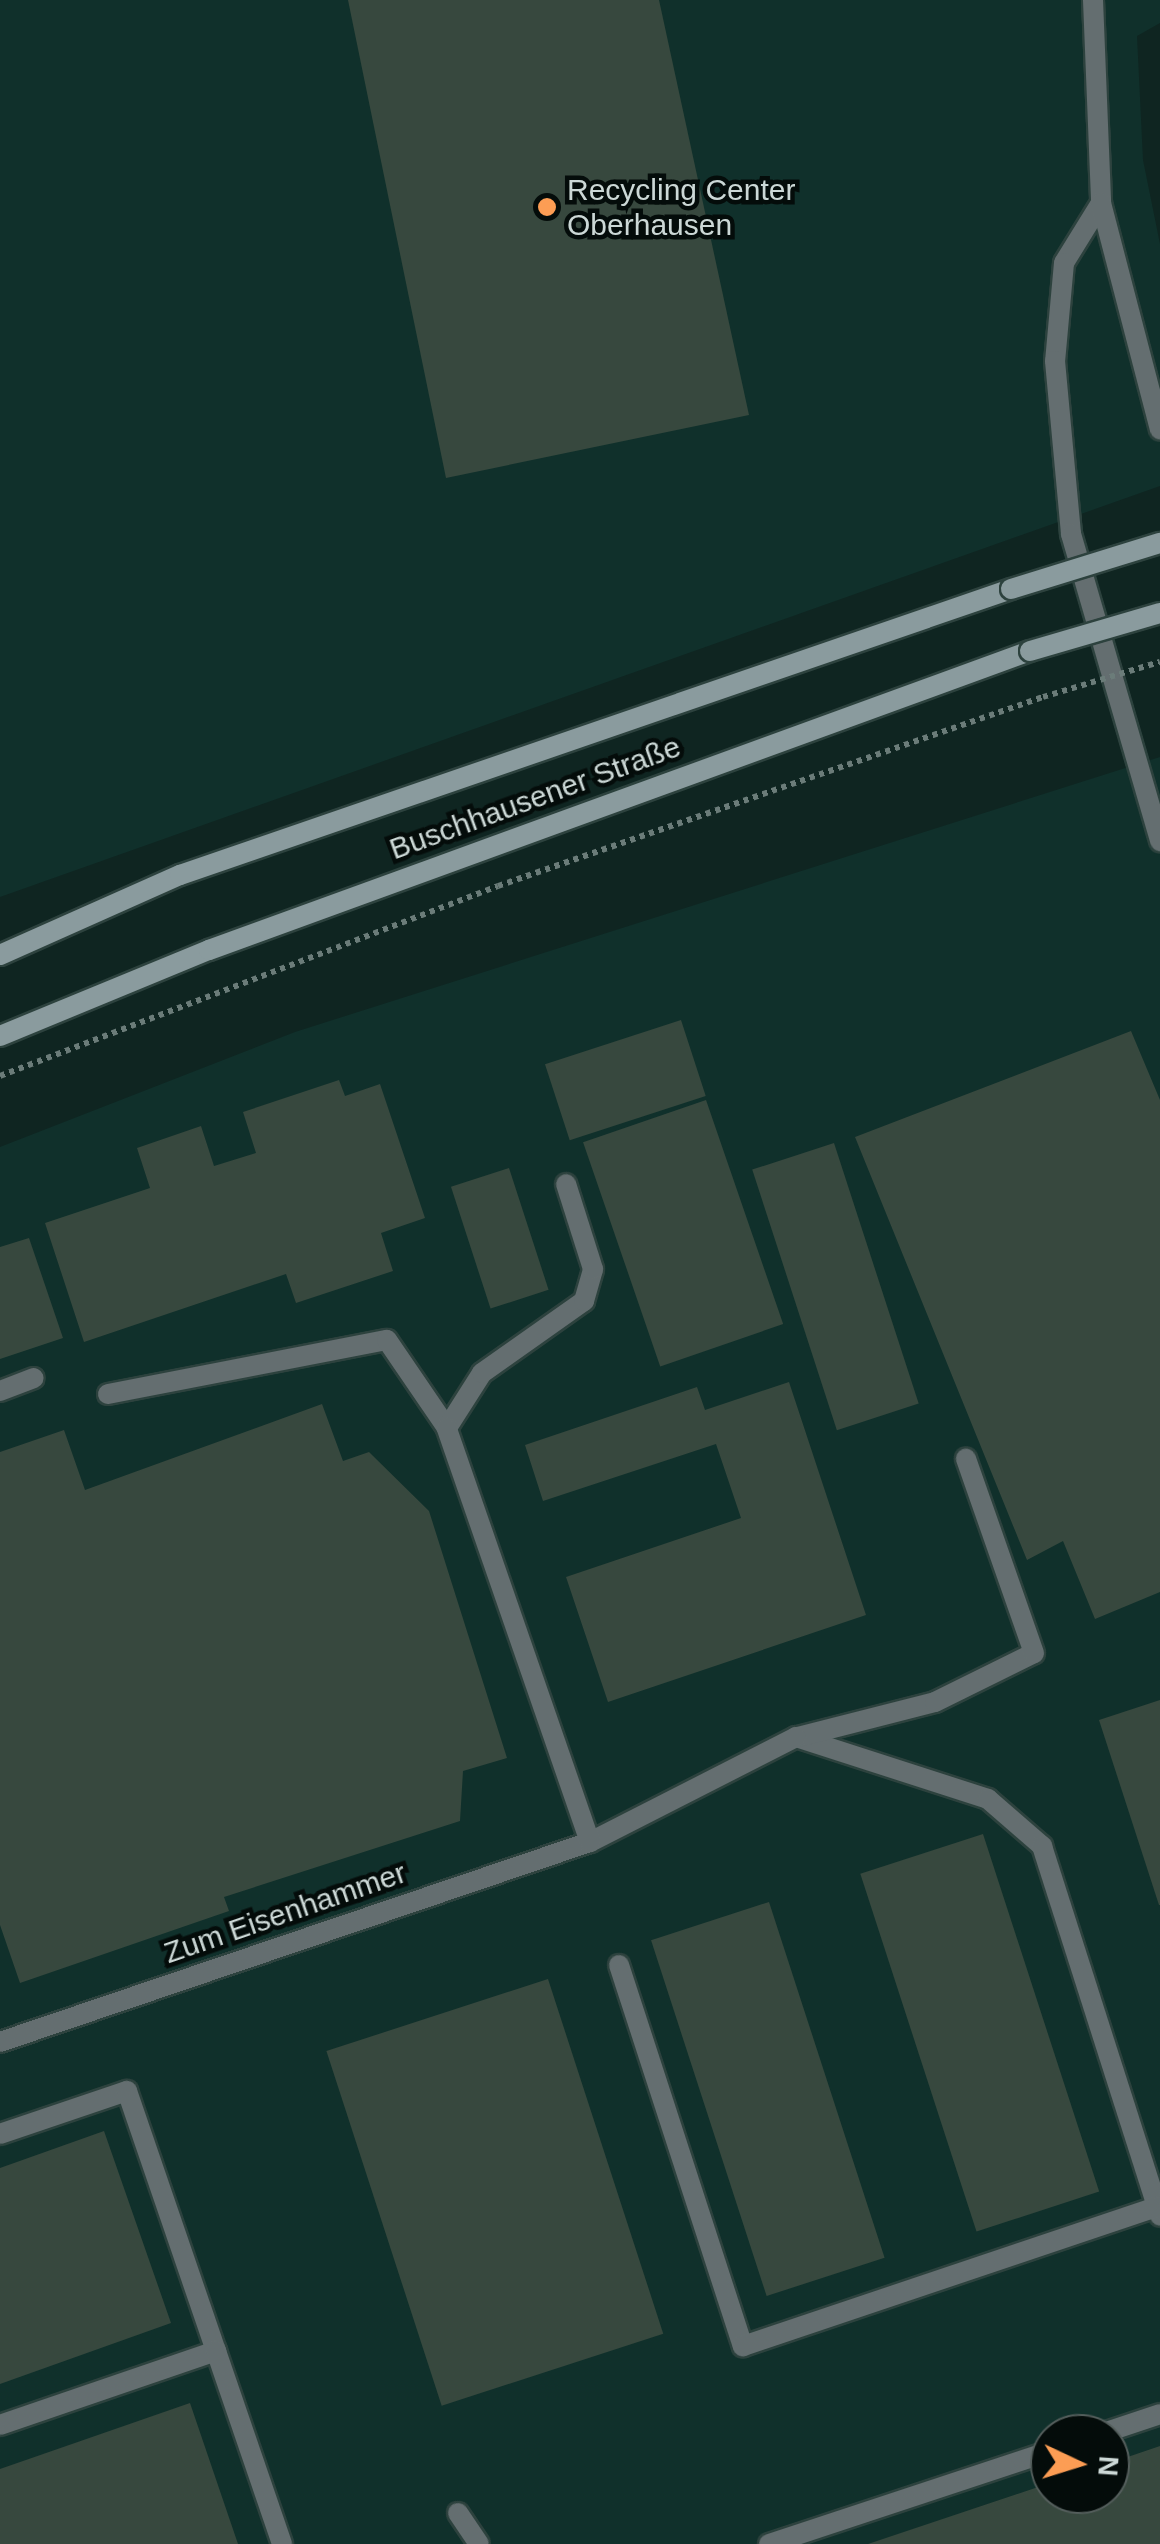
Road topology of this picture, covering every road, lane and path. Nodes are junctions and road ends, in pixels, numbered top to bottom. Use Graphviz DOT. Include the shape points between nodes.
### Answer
graph roads {
  1 [pos="1094,0"];
  2 [pos="1102,203"];
  3 [pos="1160,429"];
  4 [pos="1160,543"];
  5 [pos="1160,613"];
  6 [pos="1160,662"];
  7 [pos="1160,841"];
  8 [pos="0,955"];
  9 [pos="0,1036"];
  10 [pos="0,1076"];
  11 [pos="566,1184"];
  12 [pos="34,1378"];
  13 [pos="0,1391"];
  14 [pos="108,1394"];
  15 [pos="448,1428"];
  16 [pos="966,1459"];
  17 [pos="796,1737"];
  18 [pos="590,1842"];
  19 [pos="618,1966"];
  20 [pos="0,2042"];
  21 [pos="0,2134"];
  22 [pos="1159,2212"];
  23 [pos="216,2351"];
  24 [pos="1160,2414"];
  25 [pos="1130,2424"];
  26 [pos="0,2426"];
  27 [pos="1030,2457"];
  28 [pos="458,2513"];
  29 [pos="282,2544"];
  30 [pos="479,2544"];
  31 [pos="769,2544"];
  1 -- 2 [label="street"];
  2 -- 3 [label="street"];
  2 -- 7 [label="street" via="1064,263 1058,400 1071,534"];
  4 -- 8 [label="main road, Buschhausener Straße, bridge" via="180,876"];
  5 -- 9 [label="main road, Buschhausener Straße, bridge" via="1030,651 209,950"];
  6 -- 10 [label="path, bridge" via="1043,696 498,886"];
  11 -- 15 [label="street" via="594,1270 584,1302 482,1373"];
  12 -- 13 [label="street"];
  14 -- 15 [label="street" via="387,1340"];
  15 -- 18 [label="street"];
  16 -- 17 [label="street, Zum Eisenhammer" via="1034,1653 936,1702"];
  17 -- 18 [label="street, Zum Eisenhammer"];
  17 -- 22 [label="street" via="988,1799 1042,1846"];
  18 -- 20 [label="street, Zum Eisenhammer"];
  19 -- 22 [label="street" via="744,2346"];
  21 -- 23 [label="street" via="128,2091"];
  23 -- 26 [label="street"];
  23 -- 29 [label="street"];
  24 -- 25 [label="street"];
  27 -- 31 [label="street"];
  28 -- 30 [label="street"];
}
